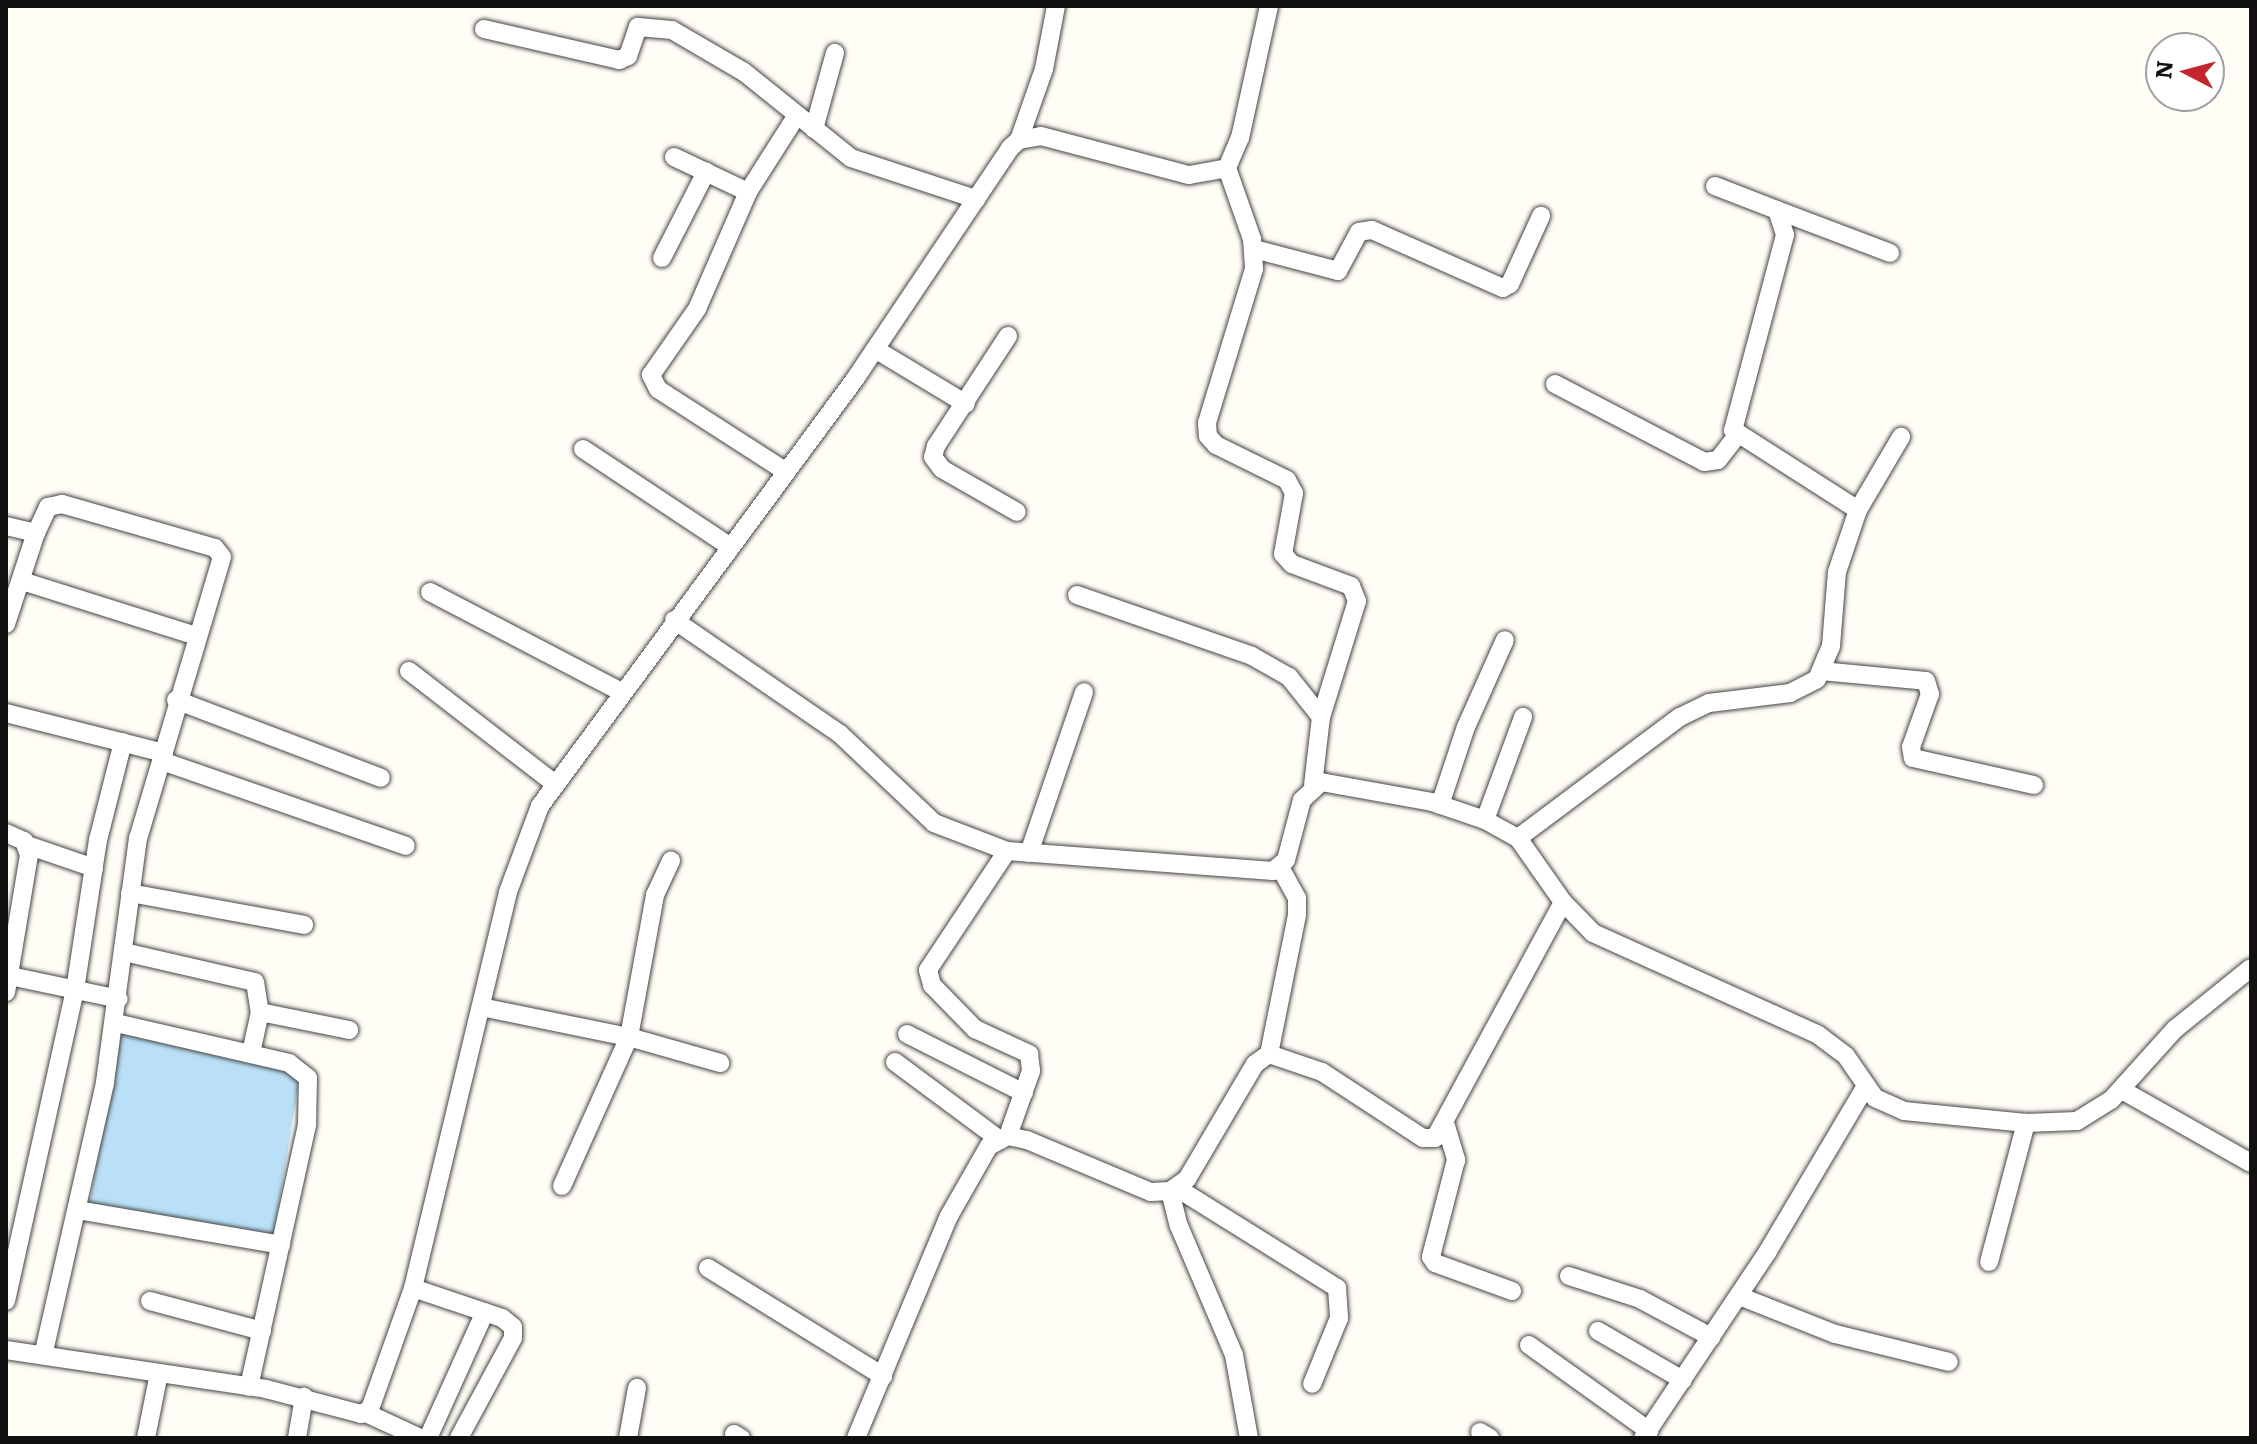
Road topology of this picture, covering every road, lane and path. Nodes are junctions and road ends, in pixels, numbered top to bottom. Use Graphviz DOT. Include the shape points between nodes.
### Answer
graph roads {
  1 [pos="1056,6"];
  2 [pos="1269,6"];
  3 [pos="484,29"];
  4 [pos="835,53"];
  5 [pos="797,115"];
  6 [pos="814,129"];
  7 [pos="1019,140"];
  8 [pos="674,157"];
  9 [pos="1227,168"];
  10 [pos="706,172"];
  11 [pos="1715,186"];
  12 [pos="748,192"];
  13 [pos="976,199"];
  14 [pos="1777,210"];
  15 [pos="1541,216"];
  16 [pos="1254,249"];
  17 [pos="1890,253"];
  18 [pos="662,258"];
  19 [pos="1008,336"];
  20 [pos="875,349"];
  21 [pos="1555,384"];
  22 [pos="966,404"];
  23 [pos="1737,436"];
  24 [pos="1901,437"];
  25 [pos="583,449"];
  26 [pos="785,471"];
  27 [pos="1858,510"];
  28 [pos="1017,512"];
  29 [pos="6,526"];
  30 [pos="36,533"];
  31 [pos="729,546"];
  32 [pos="22,581"];
  33 [pos="430,592"];
  34 [pos="1077,595"];
  35 [pos="674,620"];
  36 [pos="6,624"];
  37 [pos="196,636"];
  38 [pos="1505,640"];
  39 [pos="409,671"];
  40 [pos="1821,671"];
  41 [pos="621,692"];
  42 [pos="1084,692"];
  43 [pos="176,700"];
  44 [pos="6,713"];
  45 [pos="1321,717"];
  46 [pos="1523,717"];
  47 [pos="123,742"];
  48 [pos="163,757"];
  49 [pos="381,778"];
  50 [pos="555,784"];
  51 [pos="1313,785"];
  52 [pos="2034,785"];
  53 [pos="1440,805"];
  54 [pos="1485,820"];
  55 [pos="6,833"];
  56 [pos="1518,838"];
  57 [pos="27,845"];
  58 [pos="406,846"];
  59 [pos="1007,851"];
  60 [pos="1029,853"];
  61 [pos="671,861"];
  62 [pos="1280,867"];
  63 [pos="94,868"];
  64 [pos="130,893"];
  65 [pos="1563,902"];
  66 [pos="304,925"];
  67 [pos="124,952"];
  68 [pos="2251,968"];
  69 [pos="8,984"];
  70 [pos="75,990"];
  71 [pos="119,999"];
  72 [pos="481,1007"];
  73 [pos="260,1012"];
  74 [pos="116,1023"];
  75 [pos="349,1030"];
  76 [pos="907,1034"];
  77 [pos="629,1037"];
  78 [pos="251,1053"];
  79 [pos="1269,1054"];
  80 [pos="895,1062"];
  81 [pos="720,1063"];
  82 [pos="1866,1086"];
  83 [pos="2122,1090"];
  84 [pos="1024,1093"];
  85 [pos="1445,1123"];
  86 [pos="2026,1123"];
  87 [pos="1004,1138"];
  88 [pos="2251,1163"];
  89 [pos="562,1186"];
  90 [pos="1173,1190"];
  91 [pos="77,1210"];
  92 [pos="281,1245"];
  93 [pos="1989,1262"];
  94 [pos="708,1268"];
  95 [pos="1569,1276"];
  96 [pos="413,1288"];
  97 [pos="1512,1291"];
  98 [pos="1739,1296"];
  99 [pos="6,1301"];
  100 [pos="150,1301"];
  101 [pos="485,1312"];
  102 [pos="262,1331"];
  103 [pos="1598,1331"];
  104 [pos="1711,1337"];
  105 [pos="1529,1345"];
  106 [pos="6,1350"];
  107 [pos="43,1355"];
  108 [pos="1949,1362"];
  109 [pos="159,1373"];
  110 [pos="883,1376"];
  111 [pos="1683,1380"];
  112 [pos="1312,1384"];
  113 [pos="249,1387"];
  114 [pos="637,1388"];
  115 [pos="304,1397"];
  116 [pos="366,1413"];
  117 [pos="1646,1434"];
  118 [pos="146,1438"];
  119 [pos="297,1438"];
  120 [pos="420,1438"];
  121 [pos="428,1438"];
  122 [pos="459,1438"];
  123 [pos="628,1438"];
  124 [pos="856,1438"];
  125 [pos="1249,1438"];
  1 -- 7 [label="street" via="1044,69"];
  2 -- 9 [label="street" via="1240,138"];
  3 -- 5 [label="street" via="619,60 628,56 638,27 672,30 744,72"];
  4 -- 6 [label="street"];
  5 -- 6 [label="street"];
  5 -- 12 [label="street"];
  6 -- 13 [label="street" via="861,164"];
  7 -- 9 [label="street" via="1056,138 1189,175"];
  7 -- 13 [label="street"];
  8 -- 10 [label="street"];
  9 -- 16 [label="street"];
  10 -- 12 [label="street"];
  10 -- 18 [label="street"];
  11 -- 14 [label="street"];
  12 -- 26 [label="street" via="704,295 653,369 651,380"];
  13 -- 20 [label="street"];
  14 -- 17 [label="street"];
  14 -- 23 [label="street" via="1784,225 1783,252 1735,411"];
  15 -- 16 [label="street" via="1503,288 1372,230 1359,232 1334,272"];
  16 -- 45 [label="street" via="1248,300 1207,430 1216,445 1292,486 1283,544 1287,560 1355,592 1355,616"];
  19 -- 22 [label="street"];
  20 -- 22 [label="street"];
  20 -- 26 [label="street"];
  21 -- 23 [label="street" via="1704,462 1718,460"];
  22 -- 28 [label="street" via="936,446 936,463"];
  23 -- 27 [label="street"];
  24 -- 27 [label="street"];
  25 -- 31 [label="street"];
  26 -- 31 [label="street"];
  27 -- 40 [label="street" via="1837,572 1831,646"];
  29 -- 30 [label="street"];
  30 -- 32 [label="street"];
  30 -- 37 [label="street" via="48,507 62,504 215,548 220,568"];
  31 -- 35 [label="street"];
  32 -- 36 [label="street"];
  32 -- 37 [label="street"];
  33 -- 41 [label="street"];
  34 -- 45 [label="street" via="1252,656 1289,677"];
  35 -- 41 [label="street"];
  35 -- 59 [label="street" via="840,734 934,823"];
  37 -- 43 [label="street"];
  38 -- 53 [label="street" via="1466,727"];
  39 -- 50 [label="street"];
  40 -- 52 [label="street" via="1926,681 1930,694 1911,747 1913,758"];
  40 -- 56 [label="street" via="1805,688 1790,693 1709,703 1680,717"];
  41 -- 50 [label="street"];
  42 -- 60 [label="street"];
  43 -- 48 [label="street"];
  43 -- 49 [label="street"];
  44 -- 47 [label="street"];
  45 -- 51 [label="street"];
  46 -- 54 [label="street"];
  47 -- 48 [label="street"];
  47 -- 63 [label="street"];
  48 -- 58 [label="street"];
  48 -- 64 [label="street" via="138,838"];
  50 -- 72 [label="street" via="531,822 516,860"];
  51 -- 53 [label="street" via="1333,782"];
  51 -- 62 [label="street" via="1302,800"];
  53 -- 54 [label="street"];
  54 -- 56 [label="street"];
  55 -- 57 [label="street"];
  56 -- 65 [label="street"];
  57 -- 63 [label="street"];
  57 -- 69 [label="street"];
  59 -- 60 [label="street"];
  59 -- 84 [label="street" via="938,950 928,977 975,1029 1025,1049 1032,1062"];
  60 -- 62 [label="street" via="1205,869 1263,872"];
  61 -- 77 [label="street" via="655,895"];
  62 -- 79 [label="street" via="1297,898 1297,915"];
  63 -- 70 [label="street"];
  64 -- 66 [label="street"];
  64 -- 67 [label="street"];
  65 -- 82 [label="street" via="1580,922 1614,945 1817,1034 1846,1056"];
  65 -- 85 [label="street"];
  67 -- 71 [label="street"];
  67 -- 73 [label="street" via="250,978 259,992"];
  68 -- 83 [label="street" via="2175,1029"];
  69 -- 70 [label="street"];
  70 -- 71 [label="street"];
  70 -- 99 [label="street"];
  71 -- 74 [label="street"];
  72 -- 77 [label="street"];
  72 -- 96 [label="street"];
  73 -- 75 [label="street"];
  73 -- 78 [label="street"];
  74 -- 78 [label="street"];
  74 -- 91 [label="street"];
  76 -- 84 [label="street"];
  77 -- 81 [label="street"];
  77 -- 89 [label="street"];
  78 -- 92 [label="street" via="297,1067 309,1084 307,1125"];
  79 -- 85 [label="street" via="1322,1072 1423,1138 1435,1138"];
  79 -- 90 [label="street" via="1255,1064"];
  80 -- 87 [label="street"];
  82 -- 86 [label="street" via="1886,1106 1904,1111"];
  82 -- 98 [label="street"];
  83 -- 86 [label="street" via="2077,1121"];
  83 -- 88 [label="street"];
  84 -- 87 [label="street"];
  85 -- 97 [label="street" via="1456,1160 1431,1257"];
  86 -- 93 [label="street"];
  87 -- 90 [label="street" via="1151,1192"];
  87 -- 110 [label="street" via="979,1160 949,1216"];
  90 -- 112 [label="street" via="1337,1288 1339,1318"];
  90 -- 125 [label="street" via="1179,1226 1234,1355"];
  91 -- 92 [label="street"];
  91 -- 107 [label="street"];
  92 -- 102 [label="street"];
  94 -- 110 [label="street"];
  95 -- 104 [label="street" via="1640,1299"];
  96 -- 101 [label="street"];
  96 -- 116 [label="street"];
  98 -- 104 [label="street"];
  98 -- 108 [label="street" via="1835,1334"];
  100 -- 102 [label="street"];
  101 -- 121 [label="street"];
  101 -- 122 [label="street" via="508,1321 514,1331"];
  102 -- 113 [label="street"];
  103 -- 111 [label="street"];
  104 -- 111 [label="street"];
  105 -- 117 [label="street"];
  106 -- 107 [label="street"];
  107 -- 109 [label="street"];
  109 -- 113 [label="street"];
  109 -- 118 [label="street"];
  110 -- 124 [label="street"];
  111 -- 117 [label="street"];
  113 -- 115 [label="street"];
  114 -- 123 [label="street"];
  115 -- 116 [label="street"];
  115 -- 119 [label="street"];
  116 -- 120 [label="street"];
}
